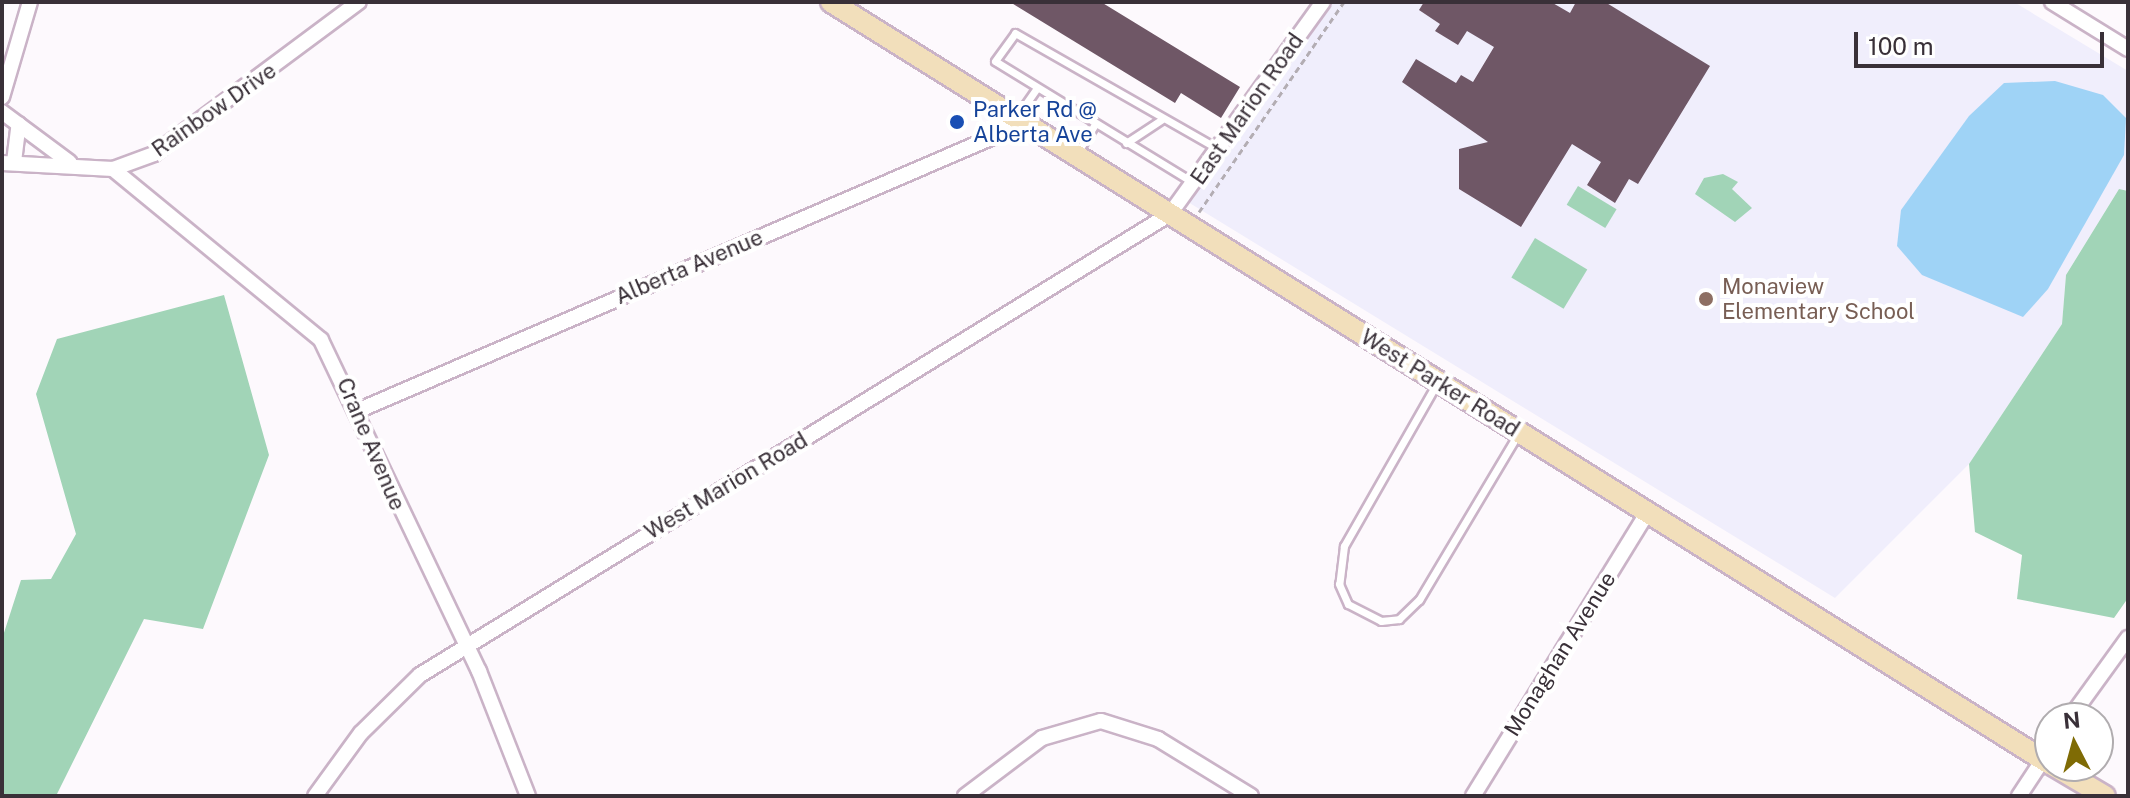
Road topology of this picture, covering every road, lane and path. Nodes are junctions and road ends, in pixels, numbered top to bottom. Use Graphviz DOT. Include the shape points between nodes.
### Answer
graph roads {
  1 [pos="30,2"];
  2 [pos="359,2"];
  3 [pos="831,2"];
  4 [pos="1323,2"];
  5 [pos="1344,2"];
  6 [pos="2052,2"];
  7 [pos="2128,49"];
  8 [pos="1037,88"];
  9 [pos="2,97"];
  10 [pos="2,112"];
  11 [pos="1016,117"];
  12 [pos="1161,120"];
  13 [pos="19,124"];
  14 [pos="1095,124"];
  15 [pos="1126,143"];
  16 [pos="1219,149"];
  17 [pos="1076,155"];
  18 [pos="8,162"];
  19 [pos="69,162"];
  20 [pos="113,169"];
  21 [pos="1196,184"];
  22 [pos="1170,214"];
  23 [pos="1209,218"];
  24 [pos="1438,382"];
  25 [pos="357,411"];
  26 [pos="1519,433"];
  27 [pos="1648,512"];
  28 [pos="2128,638"];
  29 [pos="466,645"];
  30 [pos="2082,702"];
  31 [pos="2034,751"];
  32 [pos="2034,778"];
  33 [pos="2083,782"];
  34 [pos="970,794"];
  35 [pos="315,796"];
  36 [pos="528,796"];
  37 [pos="1251,796"];
  38 [pos="1473,796"];
  39 [pos="2019,796"];
  40 [pos="2105,796"];
  1 -- 9 [label="street"];
  2 -- 20 [label="street, Rainbow Drive" via="154,154"];
  3 -- 11 [label="street, West Parker Road"];
  4 -- 16 [label="street, East Marion Road"];
  5 -- 23 [label="path" via="1206,195 1199,212"];
  6 -- 7 [label="street"];
  8 -- 11 [label="lane"];
  8 -- 12 [label="lane" via="995,61 1015,33"];
  8 -- 14 [label="lane"];
  10 -- 13 [label="street"];
  11 -- 17 [label="street, West Parker Road"];
  11 -- 25 [label="street, Alberta Avenue" via="993,137"];
  12 -- 15 [label="lane"];
  12 -- 16 [label="lane"];
  13 -- 18 [label="street"];
  13 -- 19 [label="street"];
  14 -- 15 [label="lane"];
  14 -- 17 [label="lane"];
  15 -- 21 [label="lane"];
  16 -- 21 [label="street, East Marion Road"];
  17 -- 22 [label="street, West Parker Road"];
  18 -- 19 [label="street, Rainbow Drive"];
  19 -- 20 [label="street, Rainbow Drive"];
  20 -- 25 [label="street, Crane Avenue" via="307,325"];
  21 -- 22 [label="street, East Marion Road"];
  22 -- 24 [label="street, West Parker Road"];
  22 -- 29 [label="street, West Marion Road"];
  24 -- 26 [label="street, West Parker Road"];
  24 -- 26 [label="lane" via="1344,546 1339,584 1348,604 1381,621 1399,619 1419,600"];
  25 -- 29 [label="street, Crane Avenue"];
  26 -- 27 [label="street, West Parker Road"];
  27 -- 31 [label="street, West Parker Road"];
  27 -- 38 [label="street, Monaghan Avenue"];
  28 -- 30 [label="street"];
  29 -- 35 [label="street, West Marion Road" via="384,706"];
  29 -- 36 [label="street, Crane Avenue"];
  32 -- 39 [label="street"];
  33 -- 40 [label="street, West Parker Road"];
  34 -- 37 [label="street" via="1042,738 1101,721 1158,739"];
}
